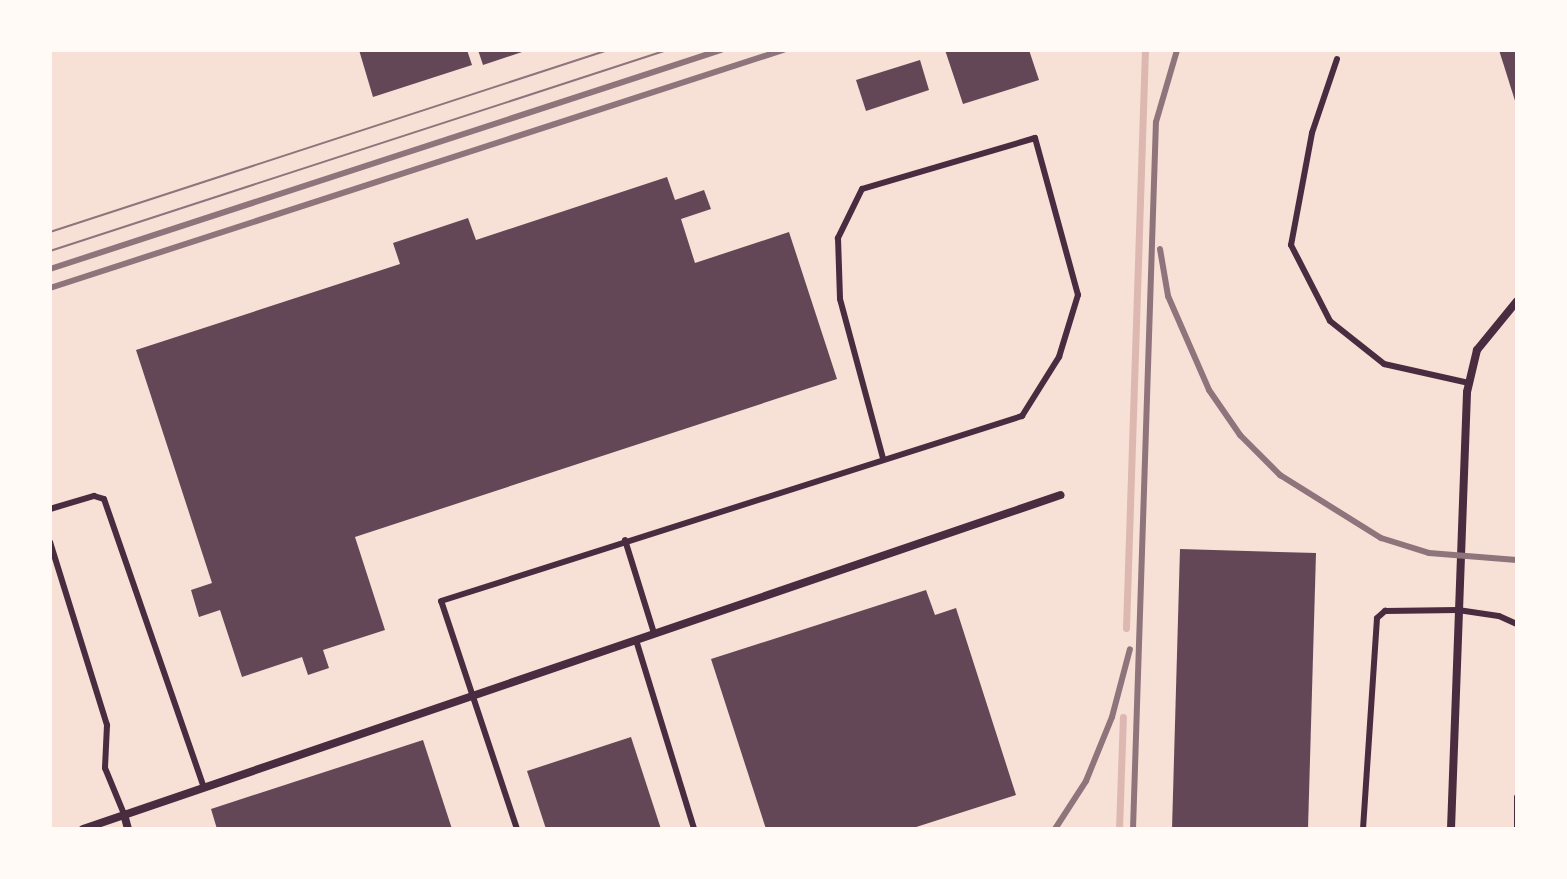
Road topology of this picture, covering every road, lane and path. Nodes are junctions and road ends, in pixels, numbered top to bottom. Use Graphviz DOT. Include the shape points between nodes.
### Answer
graph roads {
  1 [pos="1337,59"];
  2 [pos="1517,301"];
  3 [pos="1469,383"];
  4 [pos="883,458"];
  5 [pos="1061,495"];
  6 [pos="50,509"];
  7 [pos="625,540"];
  8 [pos="50,542"];
  9 [pos="1458,610"];
  10 [pos="1517,624"];
  11 [pos="654,633"];
  12 [pos="636,640"];
  13 [pos="473,695"];
  14 [pos="204,787"];
  15 [pos="1517,797"];
  16 [pos="124,814"];
  17 [pos="83,829"];
  18 [pos="128,829"];
  19 [pos="517,829"];
  20 [pos="694,829"];
  21 [pos="1363,829"];
  22 [pos="1451,829"];
  23 [pos="1517,829"];
  1 -- 3 [label="lane" via="1312,133 1291,245 1330,321 1384,364"];
  2 -- 3 [label="street" via="1477,350"];
  3 -- 9 [label="street"];
  4 -- 4 [label="lane" via="1022,416 1059,357 1078,295 1035,138 862,189 838,238 840,299"];
  4 -- 7 [label="lane"];
  5 -- 11 [label="street"];
  6 -- 14 [label="lane" via="94,496 104,499"];
  7 -- 11 [label="lane"];
  7 -- 13 [label="lane" via="441,601"];
  8 -- 16 [label="lane" via="107,725 105,768"];
  9 -- 10 [label="lane"];
  9 -- 21 [label="lane" via="1385,611 1377,618"];
  9 -- 22 [label="street"];
  11 -- 12 [label="street"];
  12 -- 13 [label="street"];
  12 -- 20 [label="lane"];
  13 -- 14 [label="street"];
  13 -- 19 [label="lane"];
  14 -- 16 [label="street"];
  15 -- 23 [label="lane"];
  16 -- 17 [label="street"];
  16 -- 18 [label="street"];
}
